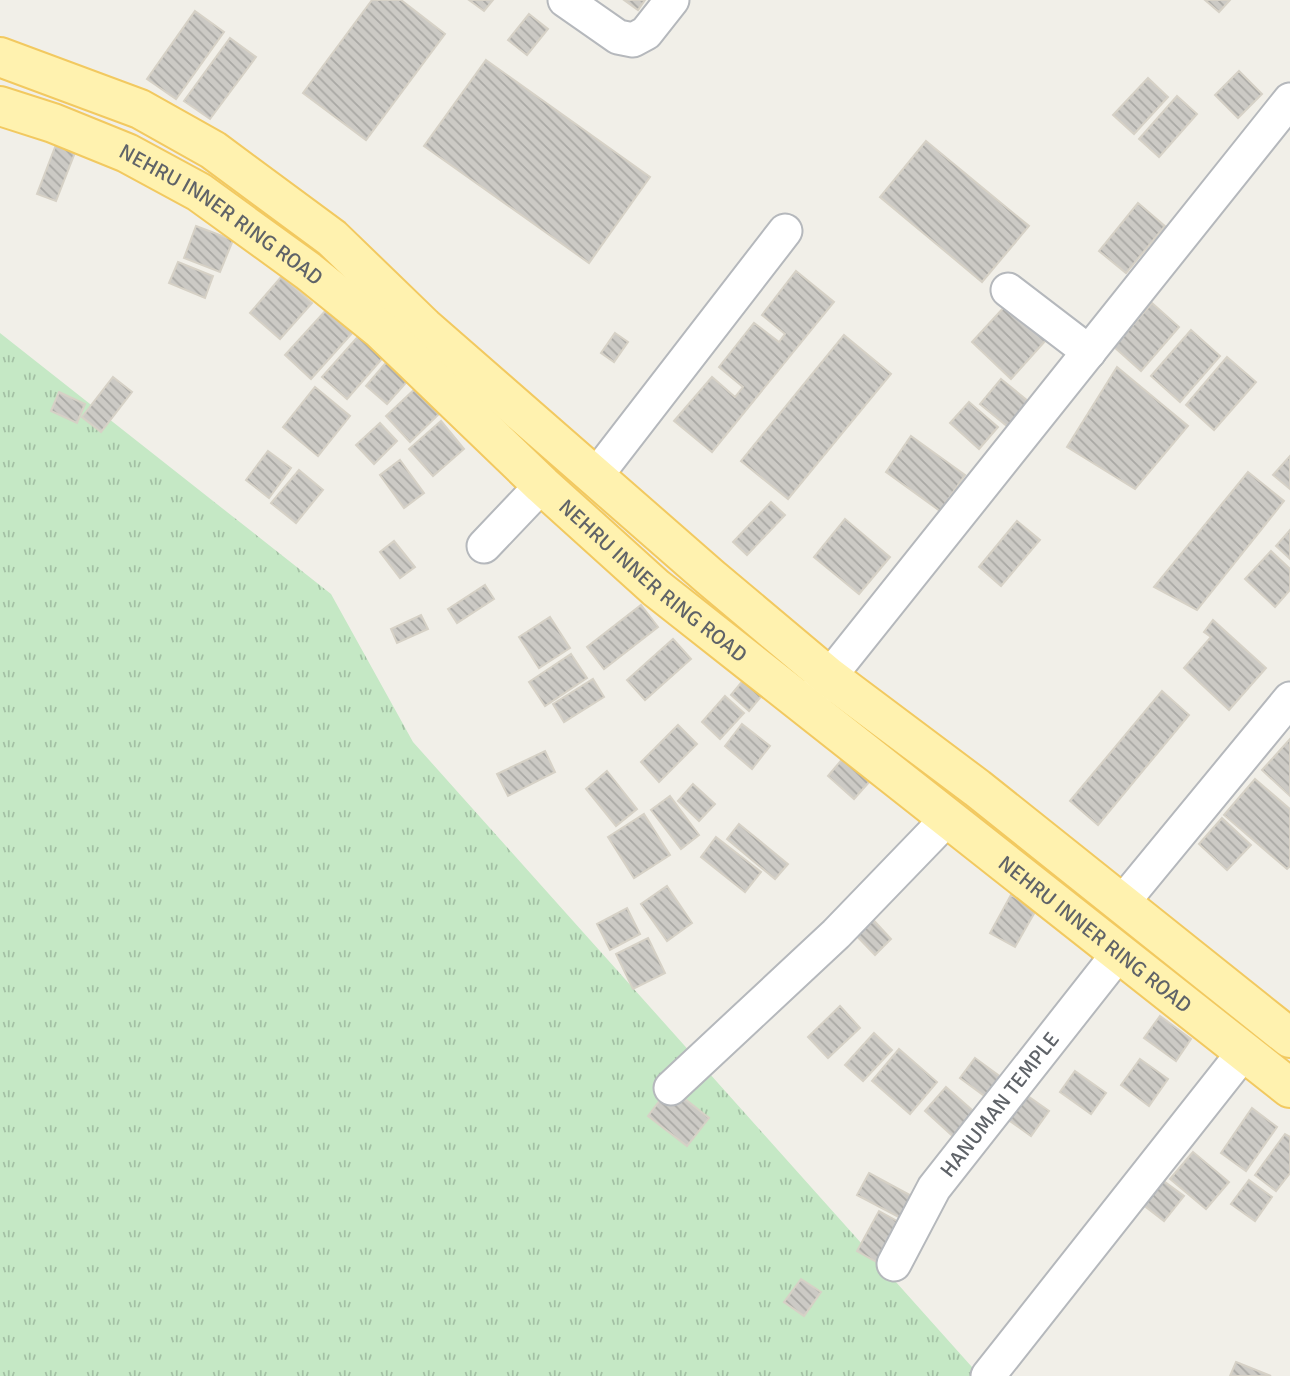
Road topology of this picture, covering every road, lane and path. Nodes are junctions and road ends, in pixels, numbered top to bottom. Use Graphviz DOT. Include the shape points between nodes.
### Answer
graph roads {
  1 [pos="565,0"];
  2 [pos="672,0"];
  3 [pos="0,57"];
  4 [pos="1290,100"];
  5 [pos="0,106"];
  6 [pos="785,230"];
  7 [pos="1008,290"];
  8 [pos="1088,352"];
  9 [pos="596,477"];
  10 [pos="542,485"];
  11 [pos="484,546"];
  12 [pos="830,677"];
  13 [pos="1290,699"];
  14 [pos="806,706"];
  15 [pos="948,818"];
  16 [pos="1122,903"];
  17 [pos="1119,954"];
  18 [pos="1290,1038"];
  19 [pos="1244,1052"];
  20 [pos="670,1088"];
  21 [pos="1290,1088"];
  22 [pos="894,1265"];
  23 [pos="988,1376"];
  1 -- 2 [label="street" via="618,37 633,40 646,33"];
  3 -- 9 [label="main road, NEHRU INNER RING ROAD" via="140,109 212,150 332,238 424,327"];
  4 -- 8 [label="street"];
  5 -- 10 [label="main road, NEHRU INNER RING ROAD" via="127,153 199,192 381,330"];
  6 -- 9 [label="street"];
  7 -- 8 [label="street"];
  8 -- 12 [label="street"];
  9 -- 12 [label="main road, NEHRU INNER RING ROAD"];
  10 -- 11 [label="street"];
  10 -- 14 [label="main road, NEHRU INNER RING ROAD" via="656,589"];
  12 -- 14 [label="street"];
  12 -- 16 [label="main road, NEHRU INNER RING ROAD"];
  13 -- 16 [label="street"];
  14 -- 15 [label="main road, NEHRU INNER RING ROAD"];
  15 -- 17 [label="main road, NEHRU INNER RING ROAD"];
  15 -- 20 [label="street" via="836,934"];
  16 -- 18 [label="main road, NEHRU INNER RING ROAD"];
  17 -- 19 [label="main road, NEHRU INNER RING ROAD"];
  17 -- 22 [label="street, HANUMAN TEMPLE" via="934,1188"];
  19 -- 21 [label="main road, NEHRU INNER RING ROAD"];
  19 -- 23 [label="street"];
}
